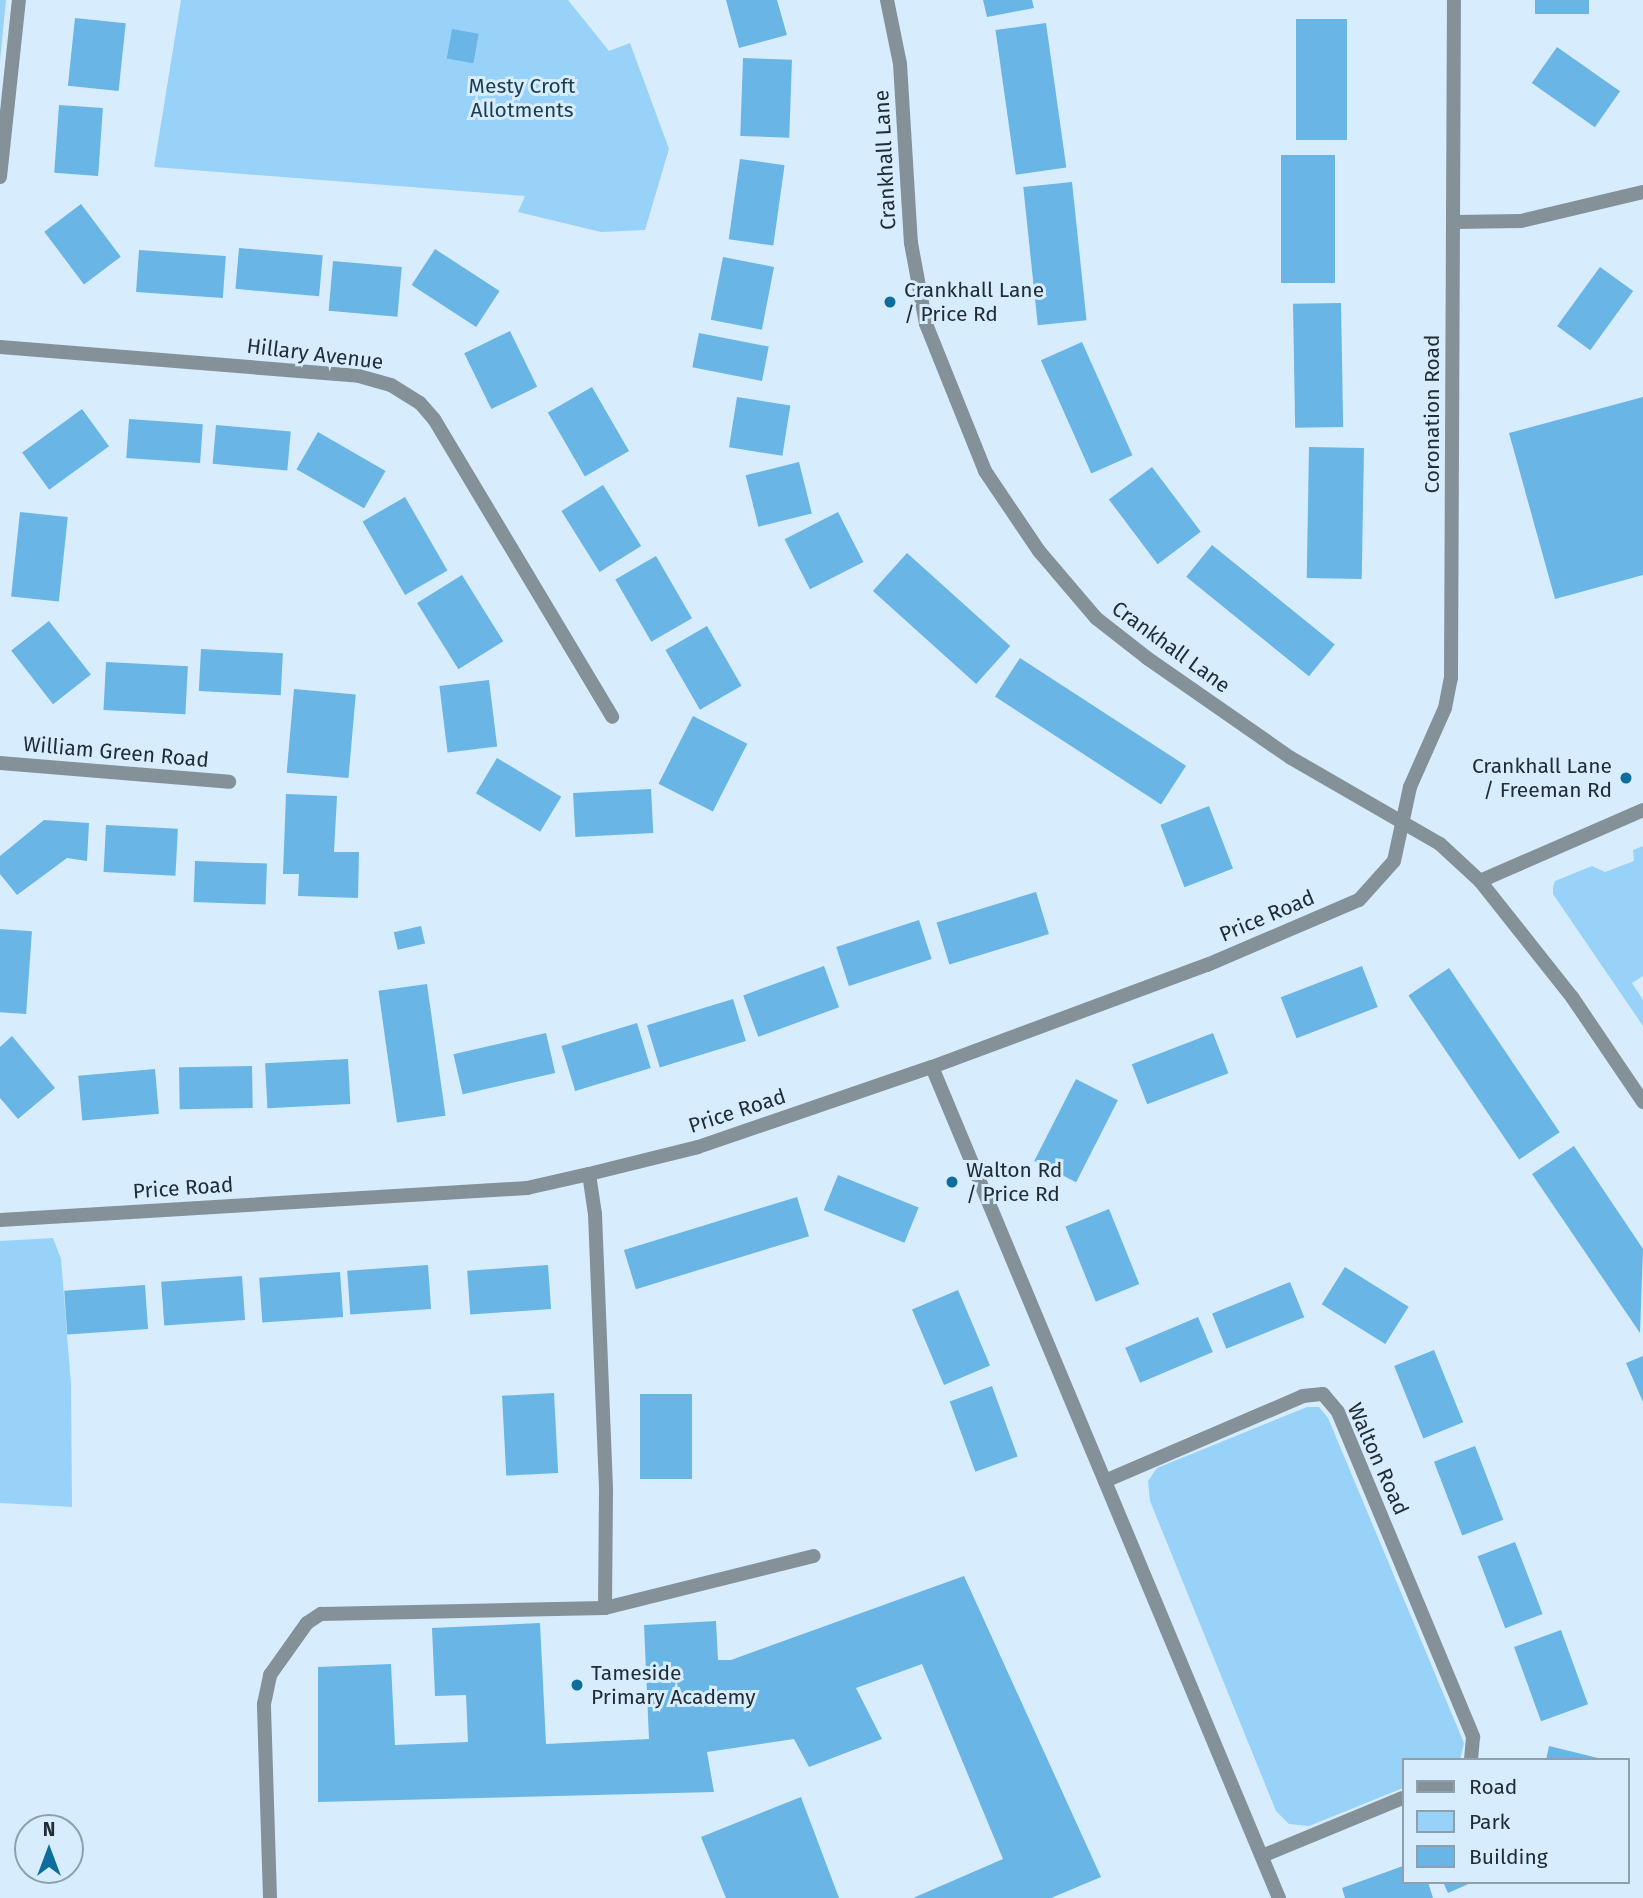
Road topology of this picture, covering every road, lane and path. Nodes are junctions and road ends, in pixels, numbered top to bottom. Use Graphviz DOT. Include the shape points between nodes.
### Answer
graph roads {
  1 [pos="19,0"];
  2 [pos="887,0"];
  3 [pos="1454,0"];
  4 [pos="0,177"];
  5 [pos="1643,192"];
  6 [pos="1454,222"];
  7 [pos="0,347"];
  8 [pos="612,717"];
  9 [pos="0,763"];
  10 [pos="229,782"];
  11 [pos="1643,810"];
  12 [pos="1402,820"];
  13 [pos="1480,881"];
  14 [pos="932,1067"];
  15 [pos="1643,1102"];
  16 [pos="589,1174"];
  17 [pos="0,1220"];
  18 [pos="1105,1481"];
  19 [pos="814,1556"];
  20 [pos="605,1608"];
  21 [pos="1471,1758"];
  22 [pos="1402,1798"];
  23 [pos="1262,1856"];
  24 [pos="270,1898"];
  25 [pos="1279,1898"];
  1 -- 4 [label="street"];
  2 -- 12 [label="street, Crankhall Lane" via="900,64 911,243 926,324 985,471 1039,551 1096,618 1291,758"];
  3 -- 6 [label="street, Coronation Road"];
  5 -- 6 [label="street" via="1521,221"];
  6 -- 12 [label="street, Coronation Road" via="1451,678 1446,708 1410,787"];
  7 -- 8 [label="street, Hillary Avenue" via="359,376 391,385 420,403 434,419"];
  9 -- 10 [label="street, William Green Road"];
  11 -- 13 [label="street"];
  12 -- 13 [label="street, Crankhall Lane" via="1440,844"];
  12 -- 14 [label="street, Price Road" via="1394,861 1359,900 1207,965"];
  13 -- 15 [label="street, Crankhall Lane" via="1572,998"];
  14 -- 16 [label="street, Price Road" via="698,1147"];
  14 -- 18 [label="street"];
  16 -- 17 [label="street, Price Road" via="527,1188"];
  16 -- 20 [label="street" via="595,1214 606,1492"];
  18 -- 21 [label="street, Walton Road" via="1303,1396 1323,1394 1338,1412 1468,1725 1473,1738"];
  18 -- 23 [label="street"];
  19 -- 20 [label="street"];
  20 -- 24 [label="street" via="321,1614 306,1623 270,1675 264,1704"];
  22 -- 23 [label="street"];
  23 -- 25 [label="street"];
}
